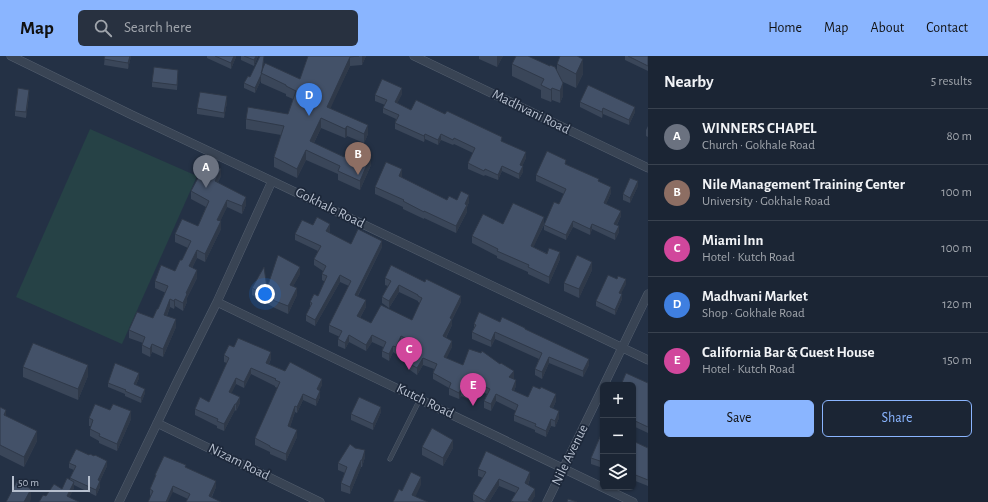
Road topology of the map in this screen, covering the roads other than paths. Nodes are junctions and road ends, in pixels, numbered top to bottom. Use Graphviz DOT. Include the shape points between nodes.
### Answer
graph roads {
  1 [pos="11,56"];
  2 [pos="414,56"];
  3 [pos="648,168"];
  4 [pos="272,181"];
  5 [pos="648,294"];
  6 [pos="217,302"];
  7 [pos="622,347"];
  8 [pos="648,360"];
  9 [pos="605,382"];
  10 [pos="600,392"];
  11 [pos="420,399"];
  12 [pos="158,423"];
  13 [pos="390,459"];
  14 [pos="564,468"];
  15 [pos="120,502"];
  16 [pos="320,502"];
  17 [pos="547,502"];
  18 [pos="633,502"];
  1 -- 4 [label="street, Gokhale Road"];
  2 -- 3 [label="street, Madhvani Road"];
  4 -- 6 [label="street"];
  4 -- 7 [label="street, Gokhale Road"];
  5 -- 7 [label="street, Nile Avenue"];
  6 -- 11 [label="street, Kutch Road"];
  6 -- 12 [label="street"];
  7 -- 8 [label="street, Gokhale Road"];
  7 -- 9 [label="street, Nile Avenue"];
  10 -- 14 [label="street, Nile Avenue"];
  11 -- 13 [label="lane"];
  11 -- 14 [label="street, Kutch Road"];
  12 -- 15 [label="street"];
  12 -- 16 [label="street, Nizam Road"];
  14 -- 17 [label="street, Nile Avenue"];
  14 -- 18 [label="street, Kutch Road"];
}
